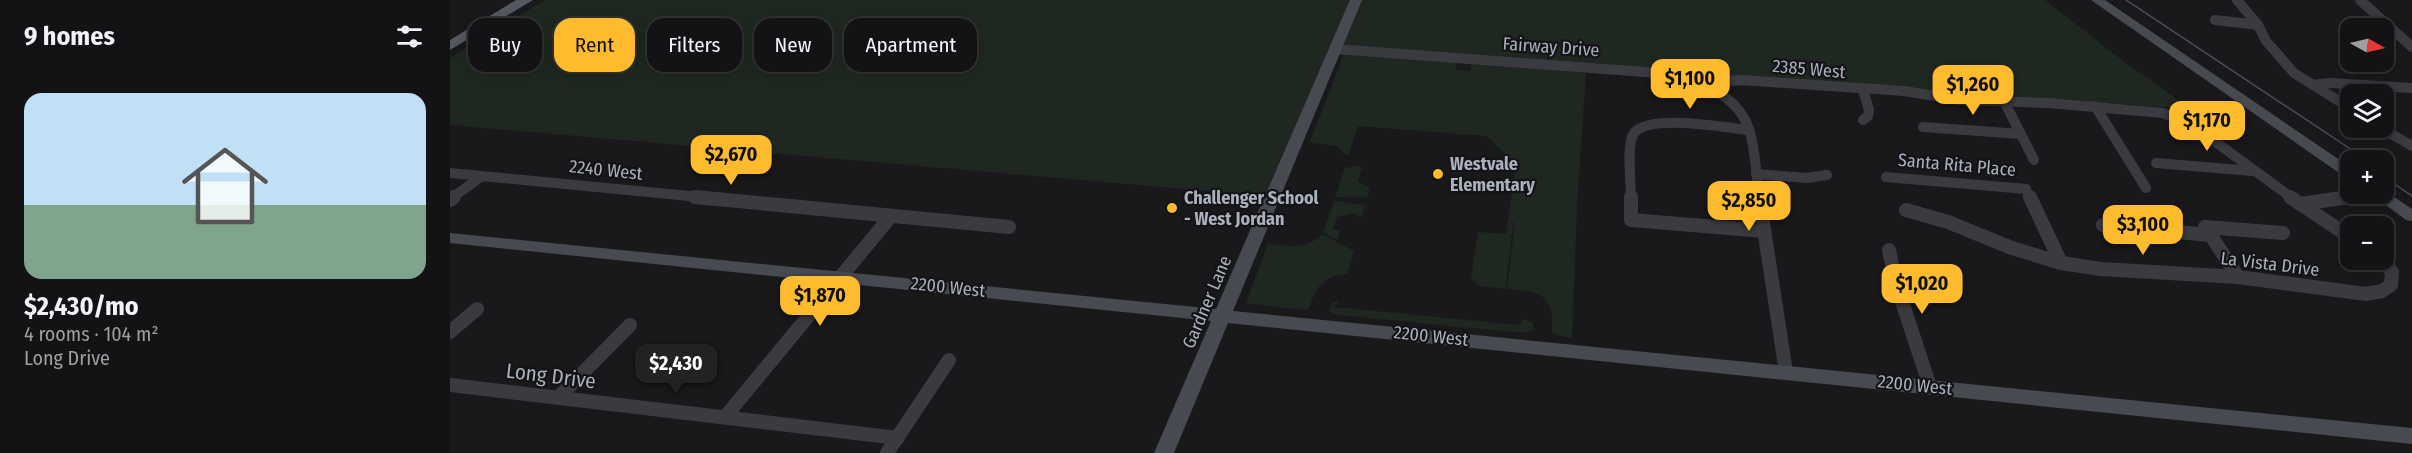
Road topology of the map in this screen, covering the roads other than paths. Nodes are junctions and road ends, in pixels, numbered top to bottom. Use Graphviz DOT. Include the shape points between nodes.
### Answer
graph roads {
  1 [pos="526,0"];
  2 [pos="1356,0"];
  3 [pos="2097,0"];
  4 [pos="2237,0"];
  5 [pos="2360,0"];
  6 [pos="2215,20"];
  7 [pos="2258,25"];
  8 [pos="450,46"];
  9 [pos="2412,47"];
  10 [pos="1335,49"];
  11 [pos="2313,85"];
  12 [pos="1712,88"];
  13 [pos="2412,88"];
  14 [pos="1863,90"];
  15 [pos="2340,102"];
  16 [pos="2005,103"];
  17 [pos="2095,106"];
  18 [pos="1863,120"];
  19 [pos="1923,127"];
  20 [pos="1749,130"];
  21 [pos="2021,134"];
  22 [pos="2394,136"];
  23 [pos="2412,146"];
  24 [pos="2034,160"];
  25 [pos="2156,163"];
  26 [pos="2340,167"];
  27 [pos="2255,171"];
  28 [pos="450,173"];
  29 [pos="1756,174"];
  30 [pos="1827,175"];
  31 [pos="482,176"];
  32 [pos="1886,177"];
  33 [pos="2146,188"];
  34 [pos="2340,198"];
  35 [pos="450,200"];
  36 [pos="2300,204"];
  37 [pos="2394,204"];
  38 [pos="1906,210"];
  39 [pos="891,216"];
  40 [pos="2412,216"];
  41 [pos="2103,225"];
  42 [pos="1009,227"];
  43 [pos="2340,230"];
  44 [pos="1764,231"];
  45 [pos="2208,231"];
  46 [pos="2283,233"];
  47 [pos="450,238"];
  48 [pos="1889,250"];
  49 [pos="2061,263"];
  50 [pos="2390,270"];
  51 [pos="841,277"];
  52 [pos="2238,278"];
  53 [pos="477,309"];
  54 [pos="1223,315"];
  55 [pos="630,325"];
  56 [pos="450,332"];
  57 [pos="949,360"];
  58 [pos="1786,372"];
  59 [pos="450,385"];
  60 [pos="1930,387"];
  61 [pos="558,398"];
  62 [pos="725,417"];
  63 [pos="2412,436"];
  64 [pos="898,438"];
  65 [pos="887,453"];
  66 [pos="1164,453"];
  1 -- 8 [label="main road"];
  2 -- 10 [label="street, Gardner Lane"];
  3 -- 26 [label="street"];
  4 -- 7 [label="street"];
  5 -- 9 [label="street"];
  6 -- 7 [label="street"];
  7 -- 11 [label="street" via="2284,62"];
  10 -- 12 [label="street, Fairway Drive" via="1658,73"];
  10 -- 54 [label="street, Gardner Lane"];
  11 -- 13 [label="street"];
  11 -- 15 [label="street"];
  12 -- 14 [label="street, 2385 West" via="1735,80"];
  12 -- 20 [label="street, Fairway Drive" via="1736,105"];
  14 -- 16 [label="street, 2385 West" via="1904,90"];
  14 -- 18 [label="street" via="1869,110"];
  16 -- 17 [label="street"];
  16 -- 21 [label="street"];
  17 -- 27 [label="street" via="2172,116 2198,129"];
  17 -- 33 [label="street"];
  19 -- 21 [label="street"];
  20 -- 29 [label="street, Fairway Drive"];
  20 -- 44 [label="street" via="1657,123 1637,129 1631,143 1631,220"];
  21 -- 24 [label="street"];
  22 -- 23 [label="street"];
  25 -- 27 [label="street"];
  27 -- 36 [label="street"];
  28 -- 31 [label="street, 2240 West"];
  29 -- 30 [label="street" via="1808,178"];
  29 -- 44 [label="street, Fairway Drive"];
  31 -- 35 [label="street"];
  31 -- 39 [label="street, 2240 West"];
  32 -- 49 [label="street, Santa Rita Place" via="2026,189"];
  34 -- 36 [label="street"];
  36 -- 43 [label="street"];
  37 -- 40 [label="street"];
  38 -- 49 [label="street, La Vista Drive"];
  39 -- 42 [label="street, 2240 West"];
  39 -- 51 [label="street"];
  41 -- 45 [label="street"];
  44 -- 58 [label="street, Fairway Drive"];
  45 -- 46 [label="street"];
  45 -- 52 [label="street"];
  47 -- 51 [label="street, 2200 West"];
  48 -- 60 [label="street"];
  49 -- 52 [label="street, La Vista Drive"];
  50 -- 52 [label="street, La Vista Drive" via="2391,285 2366,294"];
  51 -- 54 [label="street, 2200 West"];
  51 -- 62 [label="street"];
  53 -- 56 [label="street"];
  54 -- 58 [label="street, 2200 West"];
  54 -- 66 [label="street, Gardner Lane"];
  55 -- 61 [label="street"];
  57 -- 64 [label="street"];
  58 -- 60 [label="street, 2200 West"];
  59 -- 61 [label="street, Long Drive"];
  60 -- 63 [label="street, 2200 West"];
  61 -- 62 [label="street, Long Drive"];
  62 -- 64 [label="street, Long Drive"];
  64 -- 65 [label="street"];
}
